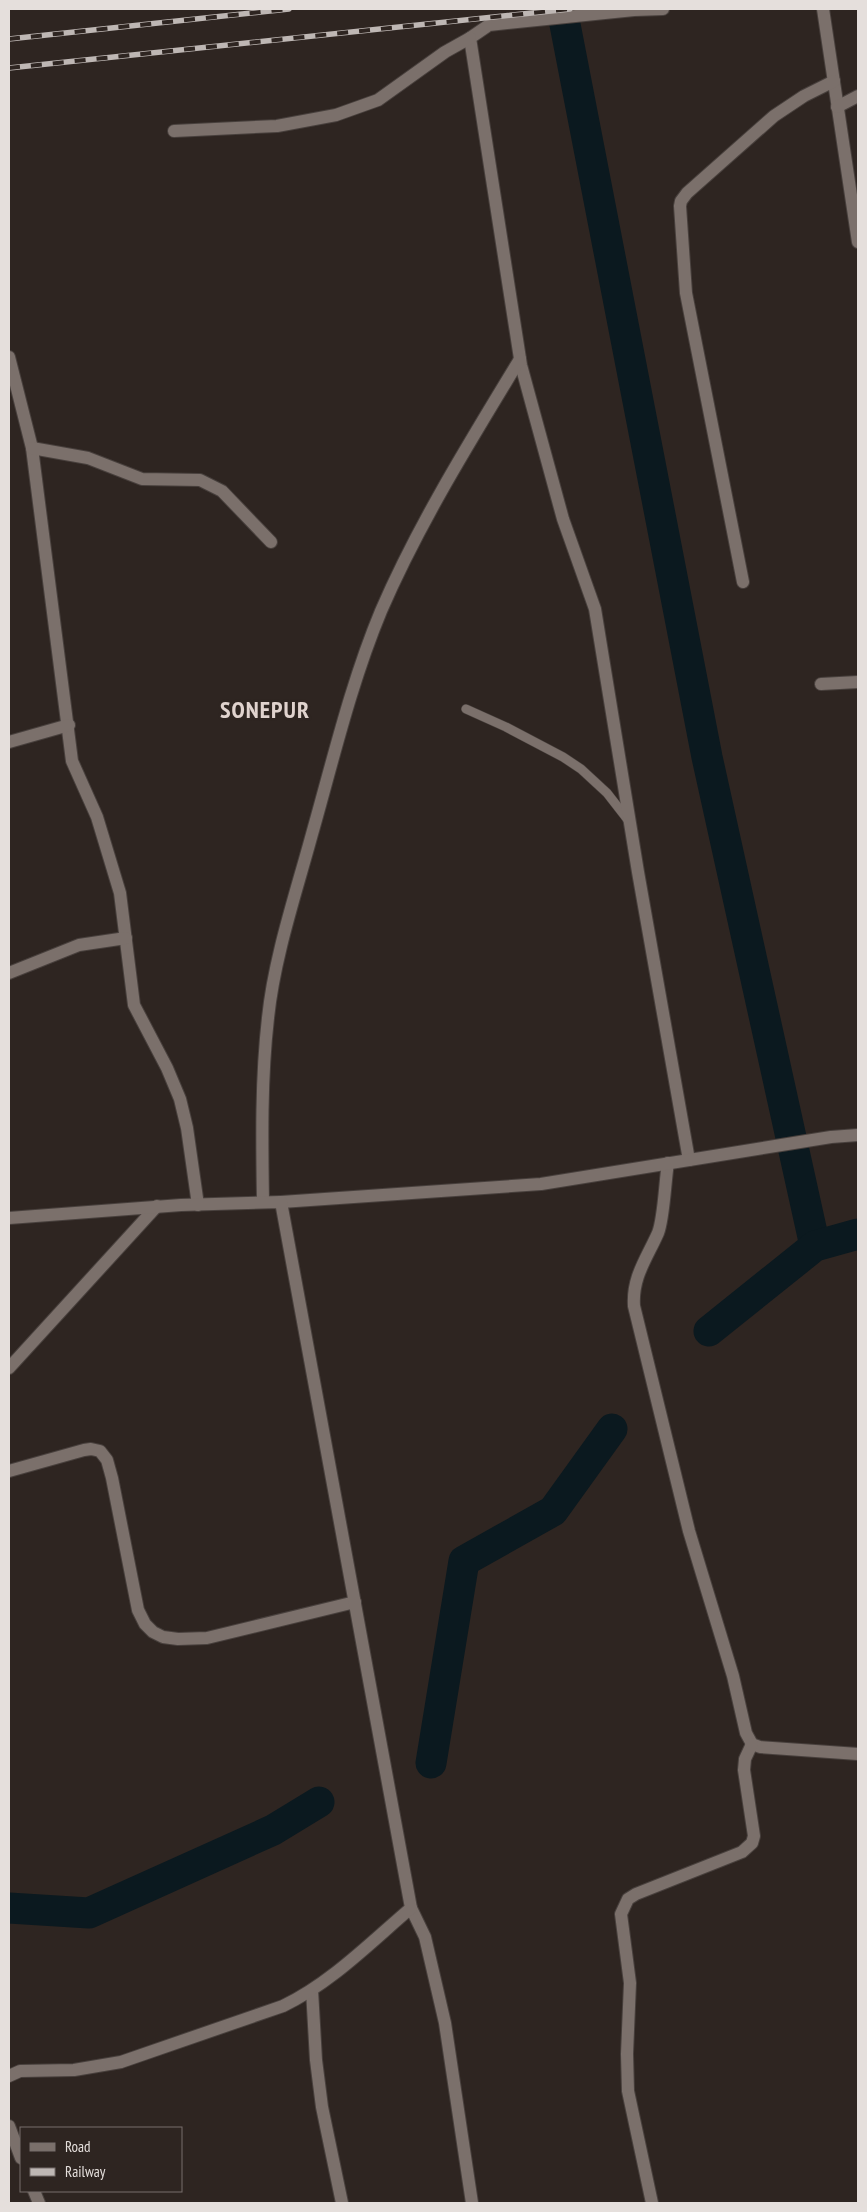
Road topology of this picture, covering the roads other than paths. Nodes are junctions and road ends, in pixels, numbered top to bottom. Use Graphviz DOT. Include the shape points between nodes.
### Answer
graph roads {
  1 [pos="662,9"];
  2 [pos="823,9"];
  3 [pos="634,10"];
  4 [pos="470,38"];
  5 [pos="834,81"];
  6 [pos="858,96"];
  7 [pos="837,107"];
  8 [pos="174,131"];
  9 [pos="858,242"];
  10 [pos="9,357"];
  11 [pos="520,359"];
  12 [pos="32,448"];
  13 [pos="270,542"];
  14 [pos="743,582"];
  15 [pos="858,682"];
  16 [pos="822,684"];
  17 [pos="466,709"];
  18 [pos="69,725"];
  19 [pos="9,742"];
  20 [pos="632,825"];
  21 [pos="126,938"];
  22 [pos="9,973"];
  23 [pos="858,1135"];
  24 [pos="689,1160"];
  25 [pos="668,1163"];
  26 [pos="263,1202"];
  27 [pos="281,1202"];
  28 [pos="198,1205"];
  29 [pos="157,1206"];
  30 [pos="9,1218"];
  31 [pos="9,1368"];
  32 [pos="9,1471"];
  33 [pos="355,1602"];
  34 [pos="752,1744"];
  35 [pos="858,1754"];
  36 [pos="411,1908"];
  37 [pos="312,1990"];
  38 [pos="9,2076"];
  39 [pos="9,2126"];
  40 [pos="20,2155"];
  41 [pos="342,2203"];
  42 [pos="472,2203"];
  43 [pos="652,2203"];
  1 -- 3 [label="street"];
  2 -- 5 [label="street"];
  3 -- 4 [label="street" via="489,25"];
  4 -- 8 [label="street" via="378,100 336,115 276,126"];
  4 -- 11 [label="street"];
  5 -- 7 [label="street"];
  5 -- 14 [label="street" via="774,116 687,193 680,206 686,293"];
  6 -- 7 [label="street"];
  7 -- 9 [label="street"];
  10 -- 12 [label="street"];
  11 -- 20 [label="street" via="562,519 595,609"];
  11 -- 26 [label="street" via="401,569 366,650 342,727 290,912 268,1015 262,1080"];
  12 -- 13 [label="street" via="88,458 142,479 200,480 222,491"];
  12 -- 18 [label="street"];
  15 -- 16 [label="street"];
  17 -- 20 [label="lane" via="563,757 607,793"];
  18 -- 19 [label="street"];
  18 -- 21 [label="street" via="72,761 110,856 120,893"];
  20 -- 24 [label="street"];
  21 -- 22 [label="street" via="73,947"];
  21 -- 28 [label="street" via="134,1005 180,1099"];
  23 -- 24 [label="street"];
  24 -- 25 [label="street"];
  25 -- 27 [label="street" via="541,1184"];
  25 -- 34 [label="street" via="658,1231 636,1278 634,1306 689,1531 733,1676 746,1733"];
  26 -- 27 [label="street"];
  26 -- 28 [label="street"];
  27 -- 33 [label="street"];
  28 -- 29 [label="street"];
  29 -- 30 [label="street"];
  29 -- 31 [label="street"];
  32 -- 33 [label="street" via="84,1450 100,1451 107,1460 112,1478 138,1610 145,1624 163,1637 178,1640 207,1638"];
  33 -- 36 [label="street"];
  34 -- 35 [label="street"];
  34 -- 43 [label="street" via="744,1770 754,1836 752,1843 742,1852 636,1894 628,1899 621,1914 630,1983 628,2091"];
  36 -- 37 [label="street"];
  36 -- 42 [label="street" via="426,1937 445,2023"];
  37 -- 38 [label="street" via="283,2006 121,2062 74,2070 20,2072"];
  37 -- 41 [label="street" via="322,2107"];
  39 -- 40 [label="street"];
}
